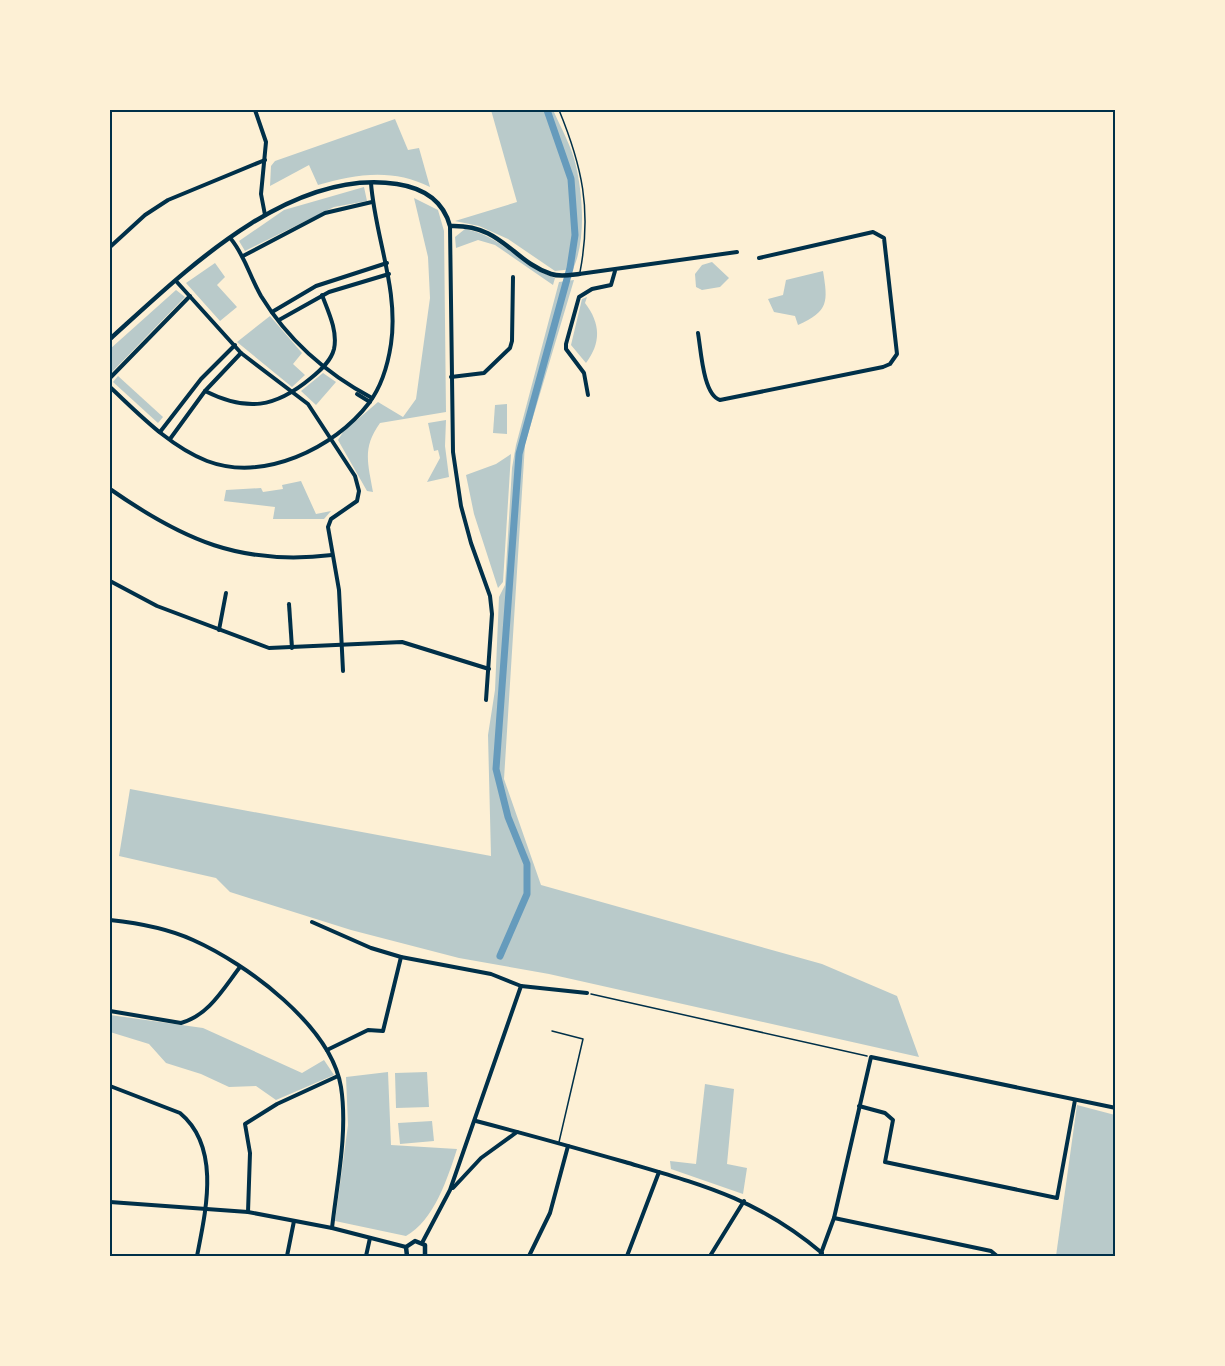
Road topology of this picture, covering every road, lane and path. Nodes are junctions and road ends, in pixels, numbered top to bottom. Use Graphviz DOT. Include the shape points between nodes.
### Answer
graph roads {
  1 [pos="255,110"];
  2 [pos="559,110"];
  3 [pos="265,160"];
  4 [pos="371,182"];
  5 [pos="372,202"];
  6 [pos="265,215"];
  7 [pos="450,226"];
  8 [pos="231,239"];
  9 [pos="110,247"];
  10 [pos="737,252"];
  11 [pos="243,256"];
  12 [pos="759,258"];
  13 [pos="387,263"];
  14 [pos="615,271"];
  15 [pos="389,274"];
  16 [pos="579,274"];
  17 [pos="513,277"];
  18 [pos="176,281"];
  19 [pos="322,295"];
  20 [pos="190,296"];
  21 [pos="272,312"];
  22 [pos="279,320"];
  23 [pos="698,333"];
  24 [pos="110,339"];
  25 [pos="235,345"];
  26 [pos="241,353"];
  27 [pos="323,367"];
  28 [pos="451,377"];
  29 [pos="110,378"];
  30 [pos="110,387"];
  31 [pos="205,391"];
  32 [pos="293,392"];
  33 [pos="357,394"];
  34 [pos="588,395"];
  35 [pos="371,400"];
  36 [pos="160,432"];
  37 [pos="331,437"];
  38 [pos="170,439"];
  39 [pos="110,489"];
  40 [pos="333,555"];
  41 [pos="110,581"];
  42 [pos="226,592"];
  43 [pos="289,604"];
  44 [pos="219,630"];
  45 [pos="341,645"];
  46 [pos="292,648"];
  47 [pos="489,669"];
  48 [pos="343,671"];
  49 [pos="486,700"];
  50 [pos="110,920"];
  51 [pos="312,922"];
  52 [pos="401,957"];
  53 [pos="240,967"];
  54 [pos="522,986"];
  55 [pos="587,993"];
  56 [pos="110,1011"];
  57 [pos="552,1031"];
  58 [pos="327,1050"];
  59 [pos="871,1057"];
  60 [pos="338,1076"];
  61 [pos="110,1086"];
  62 [pos="1075,1100"];
  63 [pos="859,1106"];
  64 [pos="1116,1108"];
  65 [pos="476,1121"];
  66 [pos="518,1132"];
  67 [pos="558,1143"];
  68 [pos="568,1146"];
  69 [pos="659,1172"];
  70 [pos="450,1190"];
  71 [pos="744,1201"];
  72 [pos="110,1202"];
  73 [pos="206,1210"];
  74 [pos="248,1212"];
  75 [pos="834,1218"];
  76 [pos="294,1221"];
  77 [pos="332,1228"];
  78 [pos="370,1238"];
  79 [pos="422,1243"];
  80 [pos="406,1247"];
  81 [pos="821,1255"];
  82 [pos="407,1256"];
  83 [pos="197,1257"];
  84 [pos="287,1257"];
  85 [pos="366,1257"];
  86 [pos="425,1257"];
  87 [pos="529,1257"];
  88 [pos="627,1257"];
  89 [pos="710,1257"];
  90 [pos="998,1257"];
  1 -- 3 [label="street" via="265,134"];
  2 -- 16 [label="lane" via="580,163 585,199"];
  3 -- 6 [label="street" via="261,194"];
  3 -- 9 [label="street" via="168,200"];
  4 -- 5 [label="street"];
  4 -- 6 [label="street" via="320,192"];
  4 -- 7 [label="street" via="404,185 428,194 444,210"];
  5 -- 11 [label="street" via="325,213"];
  5 -- 13 [label="street"];
  6 -- 8 [label="street"];
  7 -- 16 [label="street" via="470,227 495,237 551,274"];
  7 -- 28 [label="street"];
  8 -- 11 [label="street"];
  8 -- 18 [label="street"];
  10 -- 14 [label="street"];
  11 -- 21 [label="street"];
  12 -- 23 [label="street" via="873,232 879,234 884,238 897,354 894,360 883,367 720,400 708,388"];
  13 -- 15 [label="street"];
  13 -- 21 [label="street" via="316,286"];
  14 -- 16 [label="street"];
  14 -- 34 [label="street" via="611,285 579,297 566,344 566,350 584,373"];
  15 -- 19 [label="street"];
  15 -- 35 [label="street" via="392,334 385,368"];
  17 -- 28 [label="street" via="510,348 484,373"];
  18 -- 20 [label="street"];
  18 -- 24 [label="street"];
  19 -- 22 [label="street"];
  19 -- 27 [label="street" via="334,337 334,349"];
  20 -- 25 [label="street"];
  20 -- 29 [label="street"];
  21 -- 22 [label="street"];
  22 -- 27 [label="street"];
  25 -- 26 [label="street"];
  25 -- 36 [label="street" via="201,379"];
  26 -- 31 [label="street"];
  26 -- 32 [label="street"];
  27 -- 32 [label="street"];
  27 -- 35 [label="street"];
  28 -- 47 [label="street" via="458,495 490,596"];
  30 -- 36 [label="street"];
  31 -- 32 [label="street" via="233,403 257,405"];
  31 -- 38 [label="street"];
  32 -- 37 [label="street" via="308,404"];
  33 -- 35 [label="street"];
  35 -- 37 [label="street"];
  36 -- 38 [label="street"];
  37 -- 38 [label="street" via="287,460 239,467 207,461"];
  37 -- 40 [label="street" via="355,476 359,496 353,506 329,522"];
  39 -- 40 [label="street" via="169,528 206,543 269,557"];
  40 -- 45 [label="street"];
  41 -- 44 [label="street" via="149,602"];
  42 -- 44 [label="street"];
  43 -- 46 [label="street"];
  44 -- 46 [label="street" via="269,648"];
  45 -- 46 [label="street"];
  45 -- 47 [label="street" via="402,642"];
  45 -- 48 [label="street"];
  47 -- 49 [label="street"];
  50 -- 53 [label="street" via="136,923 192,940"];
  51 -- 52 [label="street"];
  52 -- 54 [label="street" via="491,974"];
  52 -- 58 [label="street" via="383,1031 368,1030"];
  53 -- 56 [label="street" via="201,1016 191,1020 181,1023"];
  53 -- 58 [label="street" via="275,993"];
  54 -- 55 [label="street"];
  54 -- 65 [label="street"];
  55 -- 59 [label="path"];
  57 -- 67 [label="lane" via="584,1039"];
  58 -- 60 [label="street"];
  59 -- 62 [label="street"];
  59 -- 63 [label="street"];
  60 -- 74 [label="street" via="277,1104 245,1124 250,1153"];
  60 -- 77 [label="street" via="342,1128"];
  61 -- 73 [label="street" via="168,1106 195,1128 205,1163"];
  62 -- 63 [label="street" via="1057,1198 885,1162 893,1120 885,1113"];
  62 -- 64 [label="street"];
  63 -- 75 [label="street"];
  65 -- 66 [label="street"];
  65 -- 70 [label="street"];
  66 -- 67 [label="street"];
  66 -- 70 [label="street" via="481,1158"];
  67 -- 68 [label="street"];
  68 -- 69 [label="street"];
  68 -- 87 [label="street" via="550,1213"];
  69 -- 71 [label="street"];
  69 -- 88 [label="street"];
  70 -- 79 [label="street"];
  71 -- 81 [label="street" via="799,1234"];
  71 -- 89 [label="street"];
  72 -- 73 [label="street"];
  73 -- 74 [label="street"];
  73 -- 83 [label="street"];
  74 -- 76 [label="street"];
  75 -- 81 [label="street"];
  75 -- 90 [label="street" via="991,1251"];
  76 -- 77 [label="street"];
  76 -- 84 [label="street"];
  77 -- 78 [label="street"];
  78 -- 80 [label="street"];
  78 -- 85 [label="street"];
  79 -- 80 [label="street" via="411,1242"];
  79 -- 86 [label="street"];
  80 -- 82 [label="street"];
}
